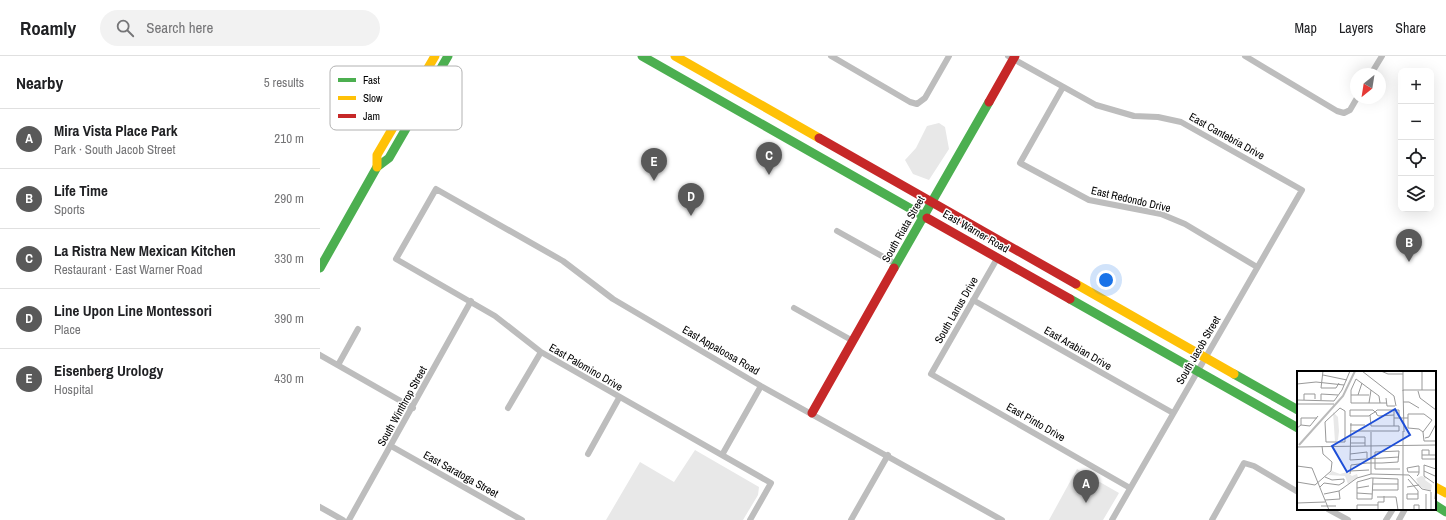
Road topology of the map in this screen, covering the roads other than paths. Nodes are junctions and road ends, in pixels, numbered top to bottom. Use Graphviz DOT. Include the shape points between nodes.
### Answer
graph roads {
  1 [pos="435,56"];
  2 [pos="448,56"];
  3 [pos="642,56"];
  4 [pos="675,56"];
  5 [pos="831,56"];
  6 [pos="949,56"];
  7 [pos="1245,56"];
  8 [pos="1382,56"];
  9 [pos="1012,57"];
  10 [pos="686,62"];
  11 [pos="429,66"];
  12 [pos="442,66"];
  13 [pos="1375,68"];
  14 [pos="678,76"];
  15 [pos="1063,87"];
  16 [pos="1354,104"];
  17 [pos="392,130"];
  18 [pos="400,130"];
  19 [pos="406,130"];
  20 [pos="400,140"];
  21 [pos="377,168"];
  22 [pos="436,189"];
  23 [pos="1302,190"];
  24 [pos="932,202"];
  25 [pos="924,215"];
  26 [pos="837,231"];
  27 [pos="998,257"];
  28 [pos="896,264"];
  29 [pos="1257,267"];
  30 [pos="320,268"];
  31 [pos="973,300"];
  32 [pos="471,301"];
  33 [pos="794,308"];
  34 [pos="358,329"];
  35 [pos="853,341"];
  36 [pos="541,352"];
  37 [pos="320,355"];
  38 [pos="1205,357"];
  39 [pos="338,365"];
  40 [pos="1198,371"];
  41 [pos="931,374"];
  42 [pos="761,386"];
  43 [pos="619,398"];
  44 [pos="412,408"];
  45 [pos="508,408"];
  46 [pos="1297,409"];
  47 [pos="1173,413"];
  48 [pos="812,414"];
  49 [pos="1297,427"];
  50 [pos="391,446"];
  51 [pos="588,454"];
  52 [pos="722,455"];
  53 [pos="888,455"];
  54 [pos="1130,488"];
  55 [pos="1436,488"];
  56 [pos="1297,491"];
  57 [pos="1446,493"];
  58 [pos="1436,506"];
  59 [pos="320,507"];
  60 [pos="1330,510"];
  61 [pos="1392,510"];
  62 [pos="1404,510"];
  63 [pos="1446,512"];
  64 [pos="343,520"];
  65 [pos="349,520"];
  66 [pos="522,520"];
  67 [pos="750,520"];
  68 [pos="852,520"];
  69 [pos="1002,520"];
  70 [pos="1112,520"];
  71 [pos="1212,520"];
  72 [pos="1348,520"];
  73 [pos="1386,520"];
  74 [pos="1399,520"];
  1 -- 11 [label="main road"];
  2 -- 12 [label="main road"];
  3 -- 14 [label="main road, East Warner Road"];
  4 -- 10 [label="main road, East Warner Road"];
  5 -- 6 [label="street" via="917,104 924,98"];
  7 -- 16 [label="street" via="1338,111 1344,113"];
  8 -- 13 [label="street"];
  9 -- 15 [label="street, East Cantebria Drive"];
  9 -- 24 [label="main road, South Riata Street"];
  10 -- 14 [label="main road"];
  10 -- 24 [label="main road, East Warner Road"];
  14 -- 25 [label="main road, East Warner Road"];
  15 -- 23 [label="street, East Cantebria Drive" via="1096,105 1134,116 1158,117 1181,122"];
  15 -- 29 [label="street, East Redondo Drive" via="1020,163 1089,200 1161,214 1185,224"];
  17 -- 21 [label="main road" via="377,155"];
  18 -- 20 [label="main road"];
  19 -- 20 [label="main road"];
  20 -- 21 [label="main road" via="389,158"];
  21 -- 30 [label="main road"];
  22 -- 32 [label="street, East Palomino Drive" via="396,259"];
  22 -- 42 [label="street, East Appaloosa Road" via="563,261 613,299"];
  23 -- 29 [label="street, South Jacob Street"];
  24 -- 25 [label="main road, South Riata Street"];
  24 -- 38 [label="main road, East Warner Road"];
  25 -- 27 [label="main road, East Warner Road"];
  25 -- 28 [label="main road, South Riata Street"];
  26 -- 28 [label="street"];
  27 -- 31 [label="street, South Lanus Drive"];
  27 -- 40 [label="main road, East Warner Road"];
  28 -- 35 [label="main road, South Riata Street"];
  29 -- 38 [label="street, South Jacob Street"];
  31 -- 41 [label="street, South Lanus Drive"];
  31 -- 47 [label="street, East Arabian Drive"];
  32 -- 36 [label="street, East Palomino Drive" via="495,316"];
  32 -- 44 [label="street, South Winthrop Street"];
  33 -- 35 [label="street"];
  34 -- 39 [label="street"];
  35 -- 48 [label="main road, South Riata Street"];
  36 -- 43 [label="street, East Palomino Drive"];
  36 -- 45 [label="street"];
  37 -- 39 [label="street"];
  38 -- 40 [label="street, South Jacob Street"];
  38 -- 46 [label="main road, East Warner Road"];
  39 -- 44 [label="street"];
  40 -- 47 [label="street, South Jacob Street"];
  40 -- 49 [label="main road, East Warner Road"];
  41 -- 54 [label="street, East Pinto Drive"];
  42 -- 48 [label="street, East Appaloosa Road"];
  42 -- 52 [label="street"];
  43 -- 51 [label="street"];
  43 -- 52 [label="street, East Palomino Drive"];
  44 -- 50 [label="street, South Winthrop Street"];
  47 -- 54 [label="street, South Jacob Street"];
  48 -- 53 [label="street, East Appaloosa Road"];
  50 -- 65 [label="street, South Winthrop Street"];
  50 -- 66 [label="street, East Saratoga Street"];
  52 -- 67 [label="street, East Palomino Drive" via="771,483"];
  53 -- 68 [label="street"];
  53 -- 69 [label="street, East Appaloosa Road"];
  54 -- 70 [label="street, South Jacob Street"];
  55 -- 57 [label="main road"];
  56 -- 71 [label="street" via="1254,466 1244,463"];
  58 -- 63 [label="main road"];
  59 -- 64 [label="street"];
  60 -- 72 [label="street"];
  61 -- 73 [label="street"];
  62 -- 74 [label="street"];
}
